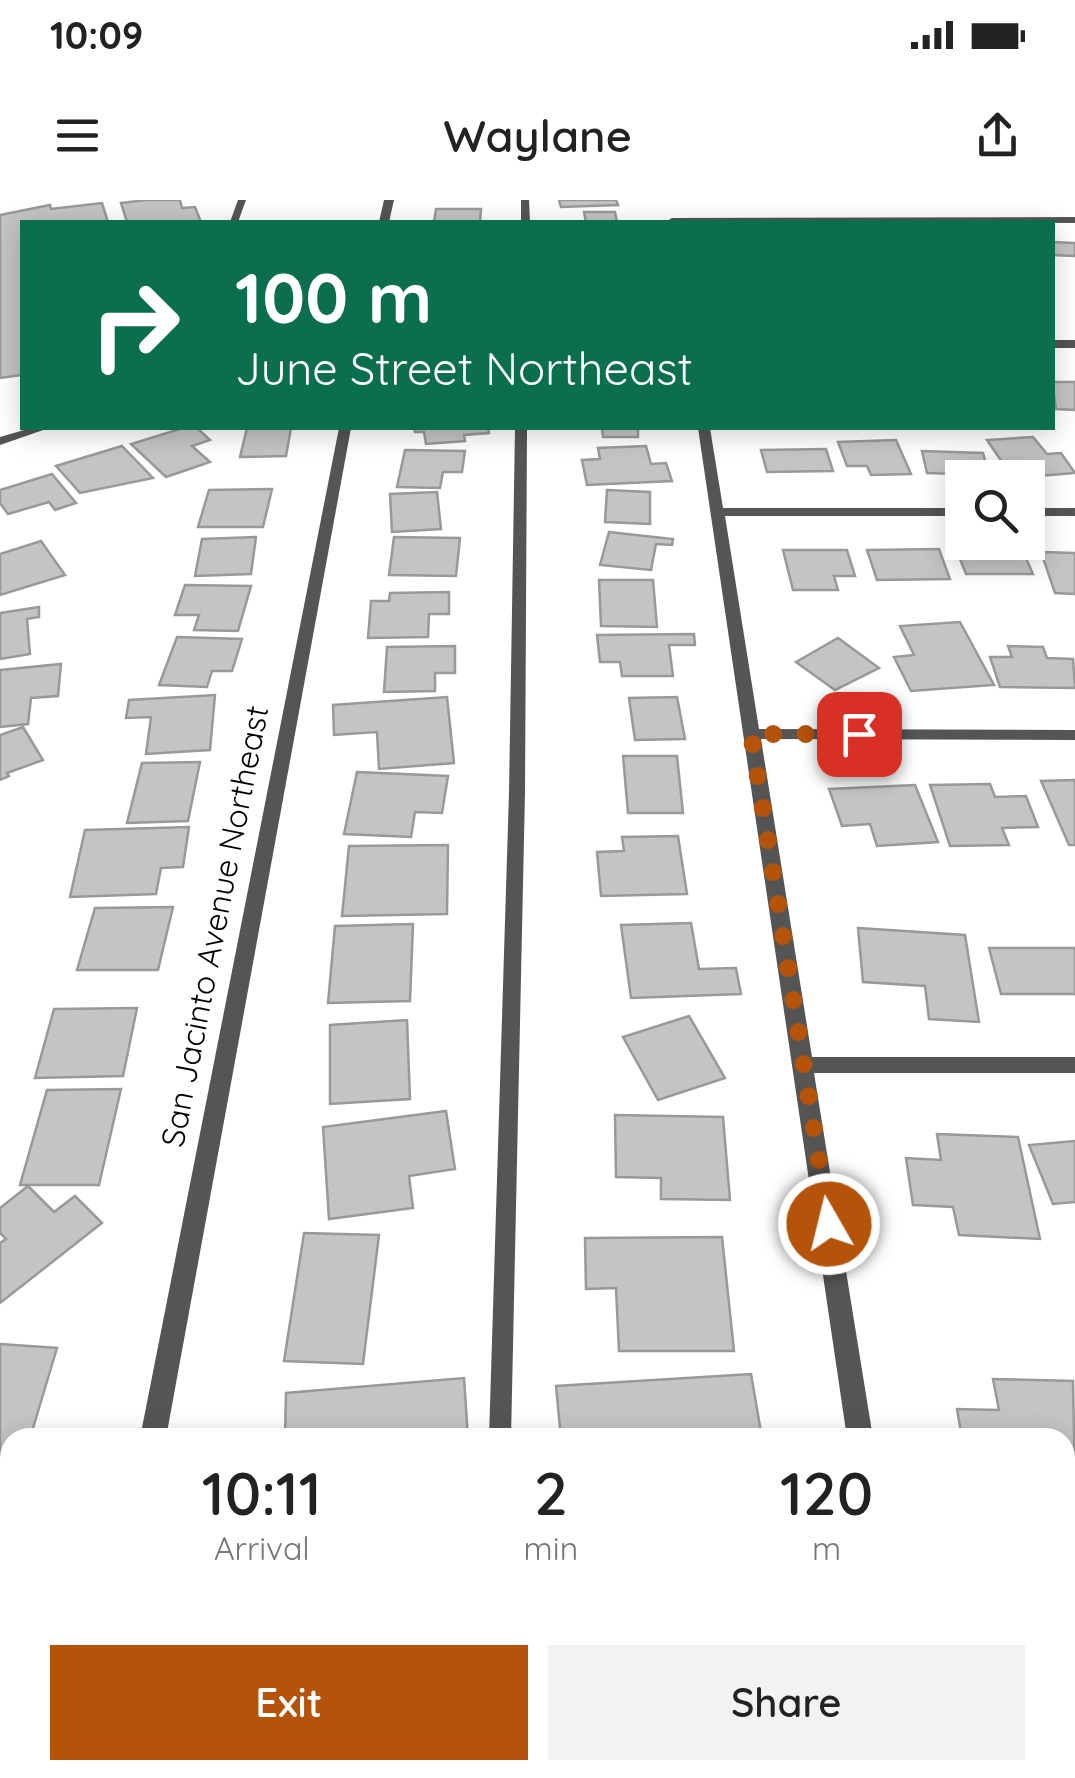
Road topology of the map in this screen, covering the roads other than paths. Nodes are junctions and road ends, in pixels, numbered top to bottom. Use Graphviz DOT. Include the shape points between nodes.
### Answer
graph roads {
  1 [pos="671,218"];
  2 [pos="1075,220"];
  3 [pos="36,430"];
  4 [pos="344,430"];
  5 [pos="521,430"];
  6 [pos="704,430"];
  7 [pos="0,441"];
  8 [pos="716,512"];
  9 [pos="945,512"];
  10 [pos="1045,512"];
  11 [pos="1075,512"];
  12 [pos="751,734"];
  13 [pos="1075,736"];
  14 [pos="804,1064"];
  15 [pos="1075,1065"];
  16 [pos="155,1428"];
  17 [pos="500,1428"];
  18 [pos="859,1428"];
  1 -- 2 [label="street"];
  3 -- 7 [label="street"];
  4 -- 16 [label="street, San Jacinto Avenue Northeast"];
  5 -- 17 [label="lane"];
  6 -- 8 [label="street"];
  8 -- 9 [label="street"];
  8 -- 12 [label="street"];
  10 -- 11 [label="street"];
  12 -- 13 [label="street"];
  12 -- 14 [label="street"];
  14 -- 15 [label="street"];
  14 -- 18 [label="street"];
}
